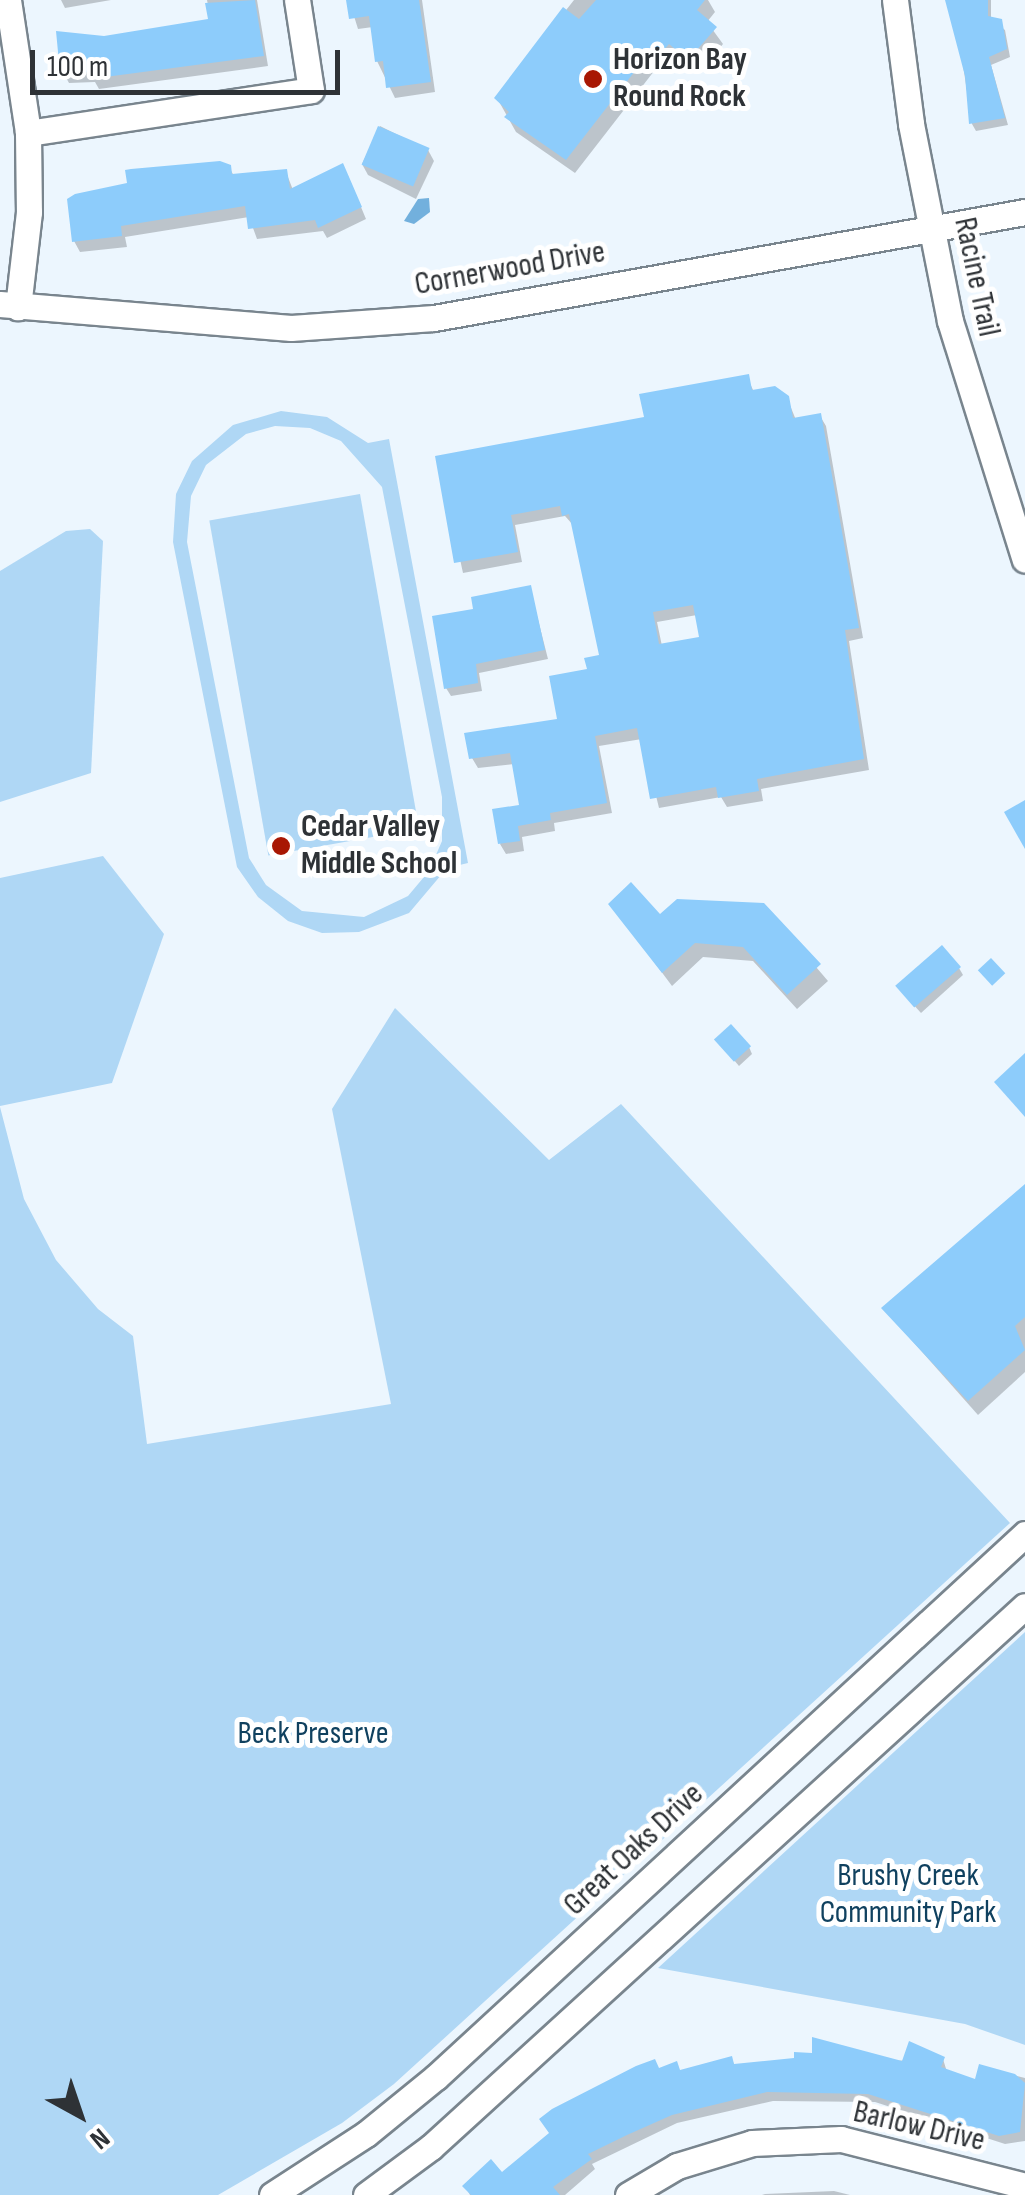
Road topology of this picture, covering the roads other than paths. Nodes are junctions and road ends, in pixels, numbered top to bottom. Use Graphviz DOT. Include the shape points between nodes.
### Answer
graph roads {
  1 [pos="8,0"];
  2 [pos="297,0"];
  3 [pos="896,0"];
  4 [pos="28,133"];
  5 [pos="1025,212"];
  6 [pos="932,230"];
  7 [pos="9,306"];
  8 [pos="1025,560"];
  9 [pos="1025,1534"];
  10 [pos="1025,1606"];
  11 [pos="1025,2186"];
  12 [pos="272,2195"];
  13 [pos="366,2195"];
  14 [pos="628,2195"];
  1 -- 4 [label="street"];
  2 -- 4 [label="street" via="311,90"];
  3 -- 6 [label="street, Racine Trail"];
  4 -- 7 [label="street" via="29,212"];
  5 -- 6 [label="street, Cornerwood Drive"];
  6 -- 7 [label="street, Cornerwood Drive" via="434,318 291,328"];
  6 -- 8 [label="street, Racine Trail" via="980,427"];
  9 -- 12 [label="street, Great Oaks Drive" via="436,2077 366,2134"];
  10 -- 13 [label="street" via="431,2147"];
  11 -- 14 [label="street, Barlow Drive" via="841,2139 752,2143 677,2166"];
}
